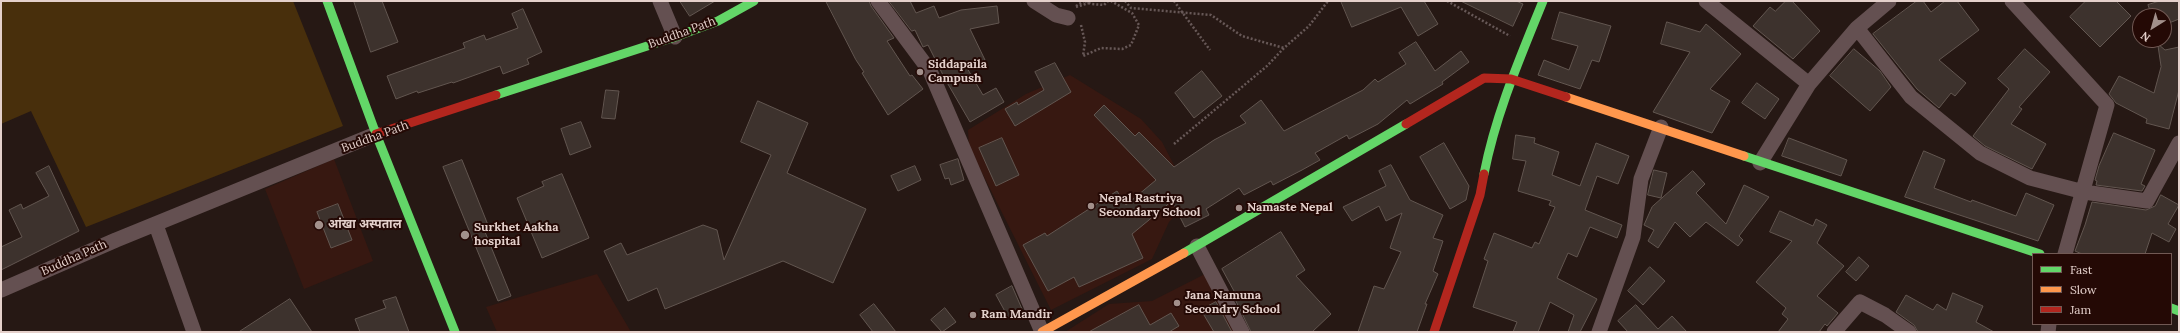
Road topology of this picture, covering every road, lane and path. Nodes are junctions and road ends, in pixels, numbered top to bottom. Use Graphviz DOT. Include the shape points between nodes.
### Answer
graph roads {
  1 [pos="327,1"];
  2 [pos="660,1"];
  3 [pos="754,1"];
  4 [pos="878,1"];
  5 [pos="1034,1"];
  6 [pos="1086,1"];
  7 [pos="1108,1"];
  8 [pos="1111,1"];
  9 [pos="1125,1"];
  10 [pos="1174,1"];
  11 [pos="1328,1"];
  12 [pos="1447,1"];
  13 [pos="1543,1"];
  14 [pos="1706,1"];
  15 [pos="1890,1"];
  16 [pos="2012,1"];
  17 [pos="1184,14"];
  18 [pos="1068,18"];
  19 [pos="1857,28"];
  20 [pos="676,37"];
  21 [pos="1525,44"];
  22 [pos="1284,48"];
  23 [pos="1210,50"];
  24 [pos="1083,56"];
  25 [pos="1511,79"];
  26 [pos="1809,84"];
  27 [pos="1661,127"];
  28 [pos="376,134"];
  29 [pos="2179,143"];
  30 [pos="1174,144"];
  31 [pos="1760,162"];
  32 [pos="2084,192"];
  33 [pos="156,225"];
  34 [pos="1197,246"];
  35 [pos="2037,253"];
  36 [pos="2065,253"];
  37 [pos="1,290"];
  38 [pos="194,332"];
  39 [pos="455,332"];
  40 [pos="1042,332"];
  41 [pos="1242,332"];
  42 [pos="1434,332"];
  43 [pos="1599,332"];
  44 [pos="1834,332"];
  45 [pos="1909,332"];
  1 -- 28 [label="main road"];
  2 -- 20 [label="street"];
  3 -- 20 [label="main road, Buddha Path" via="718,21"];
  4 -- 40 [label="street" via="930,71"];
  5 -- 18 [label="street" via="1056,15"];
  6 -- 7 [label="path" via="1104,6"];
  8 -- 24 [label="path" via="1132,14 1139,25 1131,45 1122,49 1101,48"];
  9 -- 17 [label="path" via="1130,8"];
  10 -- 17 [label="path"];
  11 -- 22 [label="path" via="1309,26"];
  12 -- 21 [label="path"];
  13 -- 21 [label="main road"];
  14 -- 26 [label="street"];
  15 -- 19 [label="street"];
  16 -- 32 [label="street" via="2107,105"];
  17 -- 22 [label="path" via="1210,15 1242,36"];
  17 -- 23 [label="path"];
  19 -- 26 [label="street"];
  19 -- 32 [label="street" via="1911,97 1980,153 2030,178"];
  20 -- 28 [label="main road, Buddha Path"];
  21 -- 25 [label="main road"];
  22 -- 30 [label="path" via="1267,66"];
  25 -- 27 [label="main road"];
  25 -- 34 [label="main road" via="1484,78"];
  25 -- 42 [label="main road" via="1491,138 1480,195"];
  26 -- 31 [label="street"];
  27 -- 31 [label="main road"];
  27 -- 43 [label="street" via="1641,179 1633,237"];
  28 -- 33 [label="street, Buddha Path"];
  28 -- 39 [label="main road"];
  29 -- 32 [label="street" via="2147,201"];
  31 -- 35 [label="main road"];
  32 -- 36 [label="street"];
  33 -- 37 [label="street, Buddha Path"];
  33 -- 38 [label="street"];
  34 -- 40 [label="main road"];
  34 -- 41 [label="street"];
  44 -- 45 [label="street" via="1860,302"];
}
